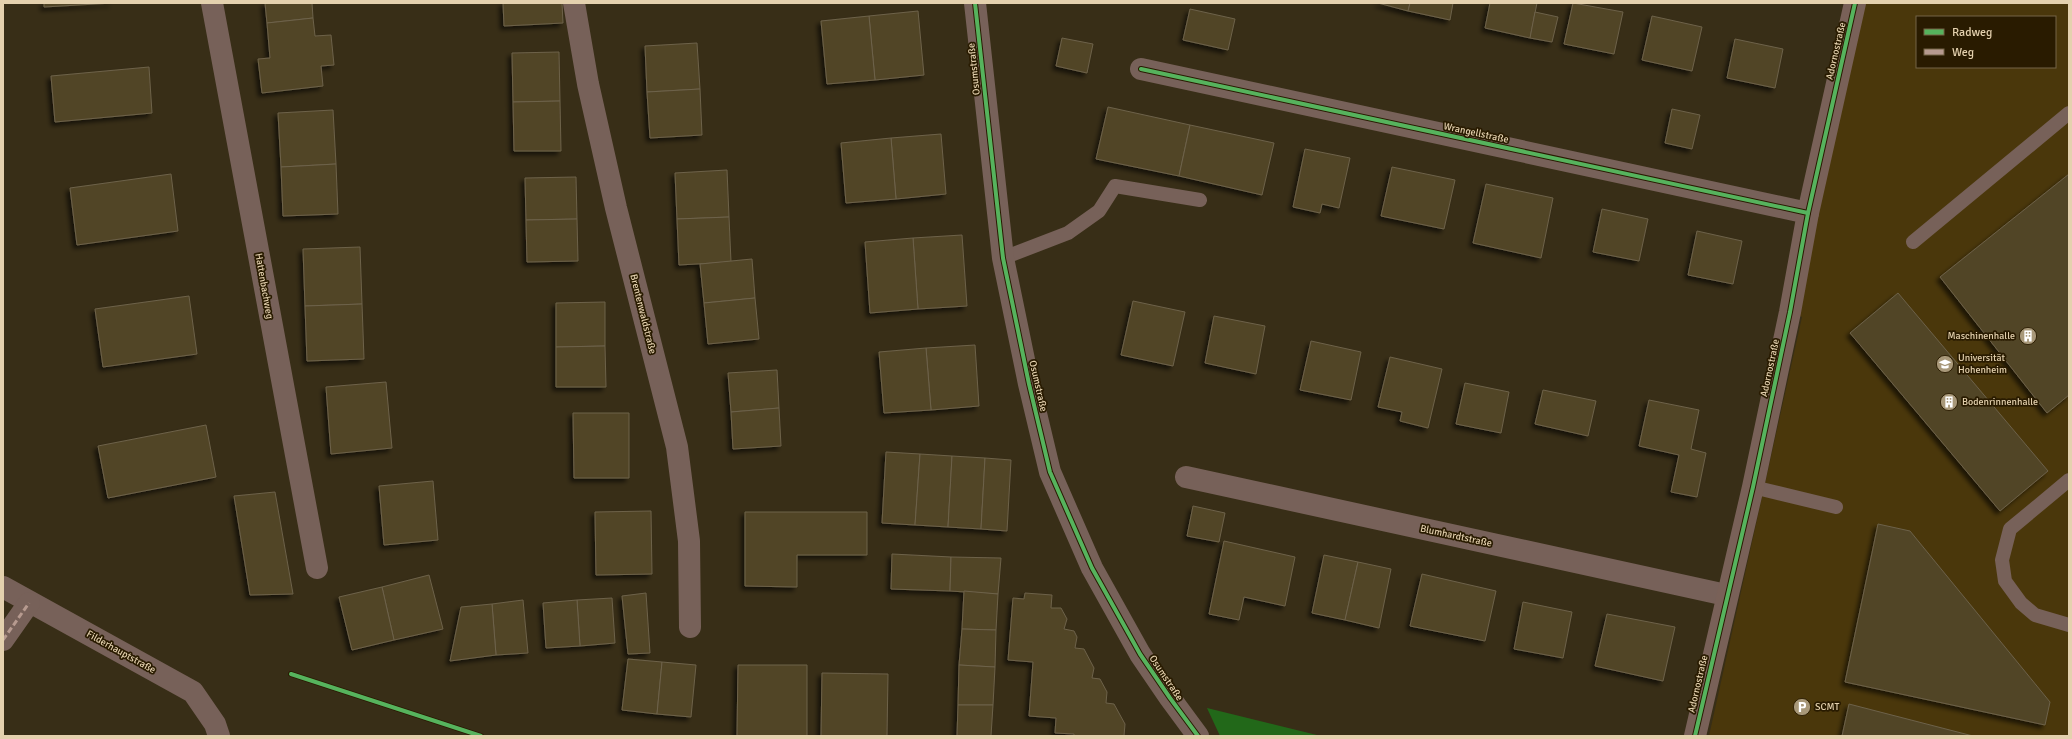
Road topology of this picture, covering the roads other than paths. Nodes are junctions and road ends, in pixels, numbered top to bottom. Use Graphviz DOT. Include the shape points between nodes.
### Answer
graph roads {
  1 [pos="212,3"];
  2 [pos="574,3"];
  3 [pos="975,3"];
  4 [pos="1855,3"];
  5 [pos="1141,69"];
  6 [pos="2069,113"];
  7 [pos="1200,200"];
  8 [pos="1808,213"];
  9 [pos="1913,242"];
  10 [pos="1003,258"];
  11 [pos="1186,477"];
  12 [pos="2069,480"];
  13 [pos="1752,487"];
  14 [pos="1836,507"];
  15 [pos="317,568"];
  16 [pos="3,587"];
  17 [pos="1726,595"];
  18 [pos="29,603"];
  19 [pos="2069,625"];
  20 [pos="690,627"];
  21 [pos="3,640"];
  22 [pos="219,736"];
  23 [pos="1198,736"];
  24 [pos="1695,736"];
  1 -- 15 [label="street, Hattenbachweg"];
  2 -- 20 [label="street, Brentenwaldstraße" via="588,84 616,208 676,446 688,541"];
  3 -- 10 [label="street, Osumstraße"];
  4 -- 8 [label="street, Adornostraße"];
  5 -- 8 [label="street, Wrangellstraße"];
  6 -- 9 [label="lane"];
  7 -- 10 [label="lane" via="1115,186 1099,211 1068,234"];
  8 -- 13 [label="street, Adornostraße" via="1790,312"];
  10 -- 23 [label="street, Osumstraße" via="1050,472 1092,568 1137,647"];
  11 -- 17 [label="street, Blumhardtstraße"];
  12 -- 19 [label="lane" via="2010,529 2002,560 2005,582 2021,603 2035,615"];
  13 -- 14 [label="lane"];
  13 -- 17 [label="street, Adornostraße"];
  16 -- 18 [label="street, Filderhauptstraße"];
  17 -- 24 [label="street, Adornostraße"];
  18 -- 21 [label="street"];
  18 -- 22 [label="street, Filderhauptstraße" via="194,692 215,724"];
}
